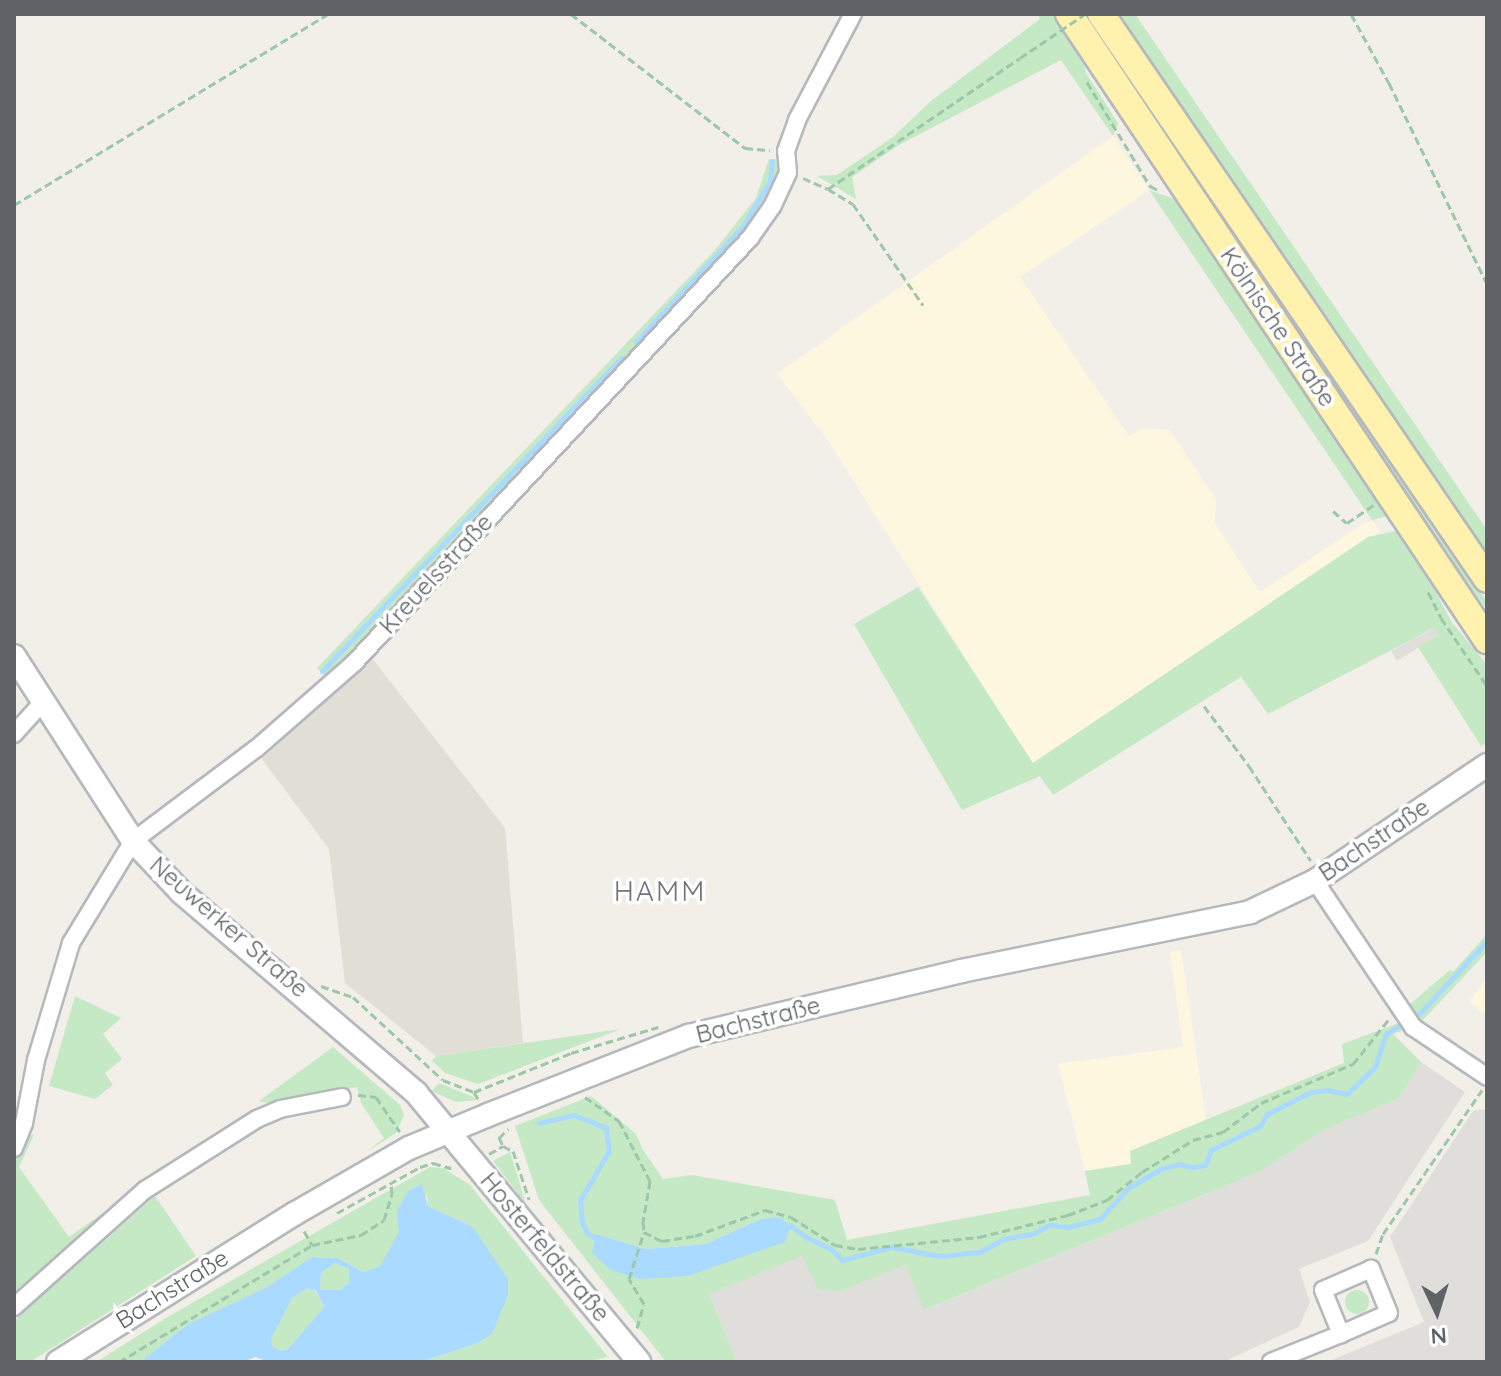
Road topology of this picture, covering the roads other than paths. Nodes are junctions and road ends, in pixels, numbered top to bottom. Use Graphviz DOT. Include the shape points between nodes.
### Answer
graph roads {
  1 [pos="853,14"];
  2 [pos="1069,14"];
  3 [pos="1101,14"];
  4 [pos="1487,579"];
  5 [pos="1487,640"];
  6 [pos="14,656"];
  7 [pos="43,702"];
  8 [pos="14,734"];
  9 [pos="1487,765"];
  10 [pos="133,841"];
  11 [pos="1315,881"];
  12 [pos="1487,1080"];
  13 [pos="342,1097"];
  14 [pos="450,1131"];
  15 [pos="14,1148"];
  16 [pos="14,1307"];
  17 [pos="1341,1334"];
  18 [pos="634,1354"];
  19 [pos="58,1362"];
  20 [pos="1271,1362"];
  1 -- 10 [label="street, Kreuelsstraße" via="797,120 786,151 788,172 772,207 750,238 354,663 257,748"];
  2 -- 5 [label="main road, Kölnische Straße"];
  3 -- 4 [label="main road, Kölnische Straße"];
  6 -- 7 [label="street, Neuwerker Straße"];
  7 -- 8 [label="street"];
  7 -- 10 [label="street, Neuwerker Straße"];
  9 -- 11 [label="street, Bachstraße"];
  10 -- 14 [label="street, Neuwerker Straße" via="182,893 416,1093"];
  10 -- 15 [label="street, Kreuelsstraße" via="71,943"];
  11 -- 12 [label="street" via="1406,1016"];
  11 -- 14 [label="street, Bachstraße" via="1237,915 961,971 689,1036"];
  13 -- 16 [label="street" via="257,1119 145,1190"];
  14 -- 18 [label="street, Hosterfeldstraße"];
  14 -- 19 [label="street, Bachstraße" via="409,1148 223,1257"];
  17 -- 17 [label="street" via="1389,1313 1371,1269 1323,1290"];
  17 -- 20 [label="street"];
}
